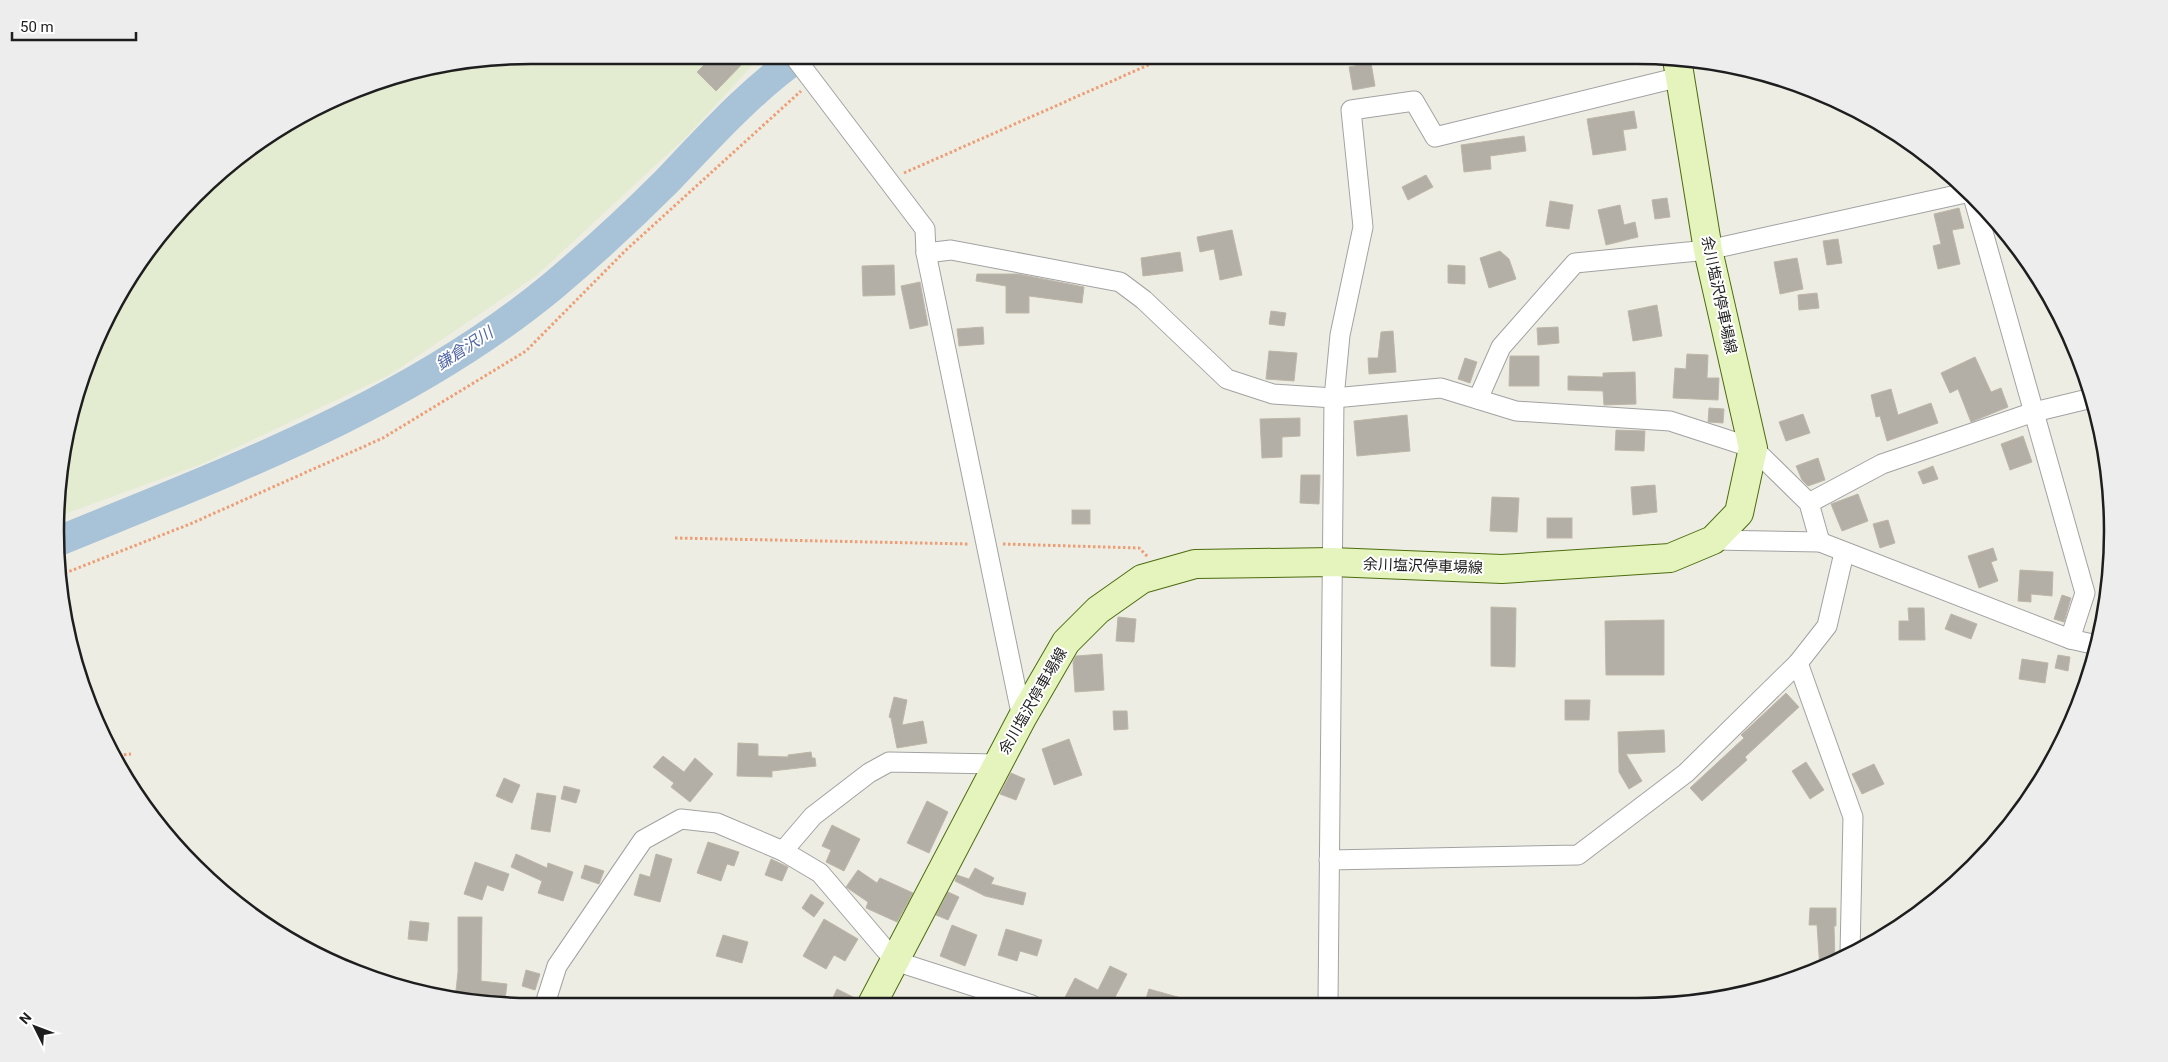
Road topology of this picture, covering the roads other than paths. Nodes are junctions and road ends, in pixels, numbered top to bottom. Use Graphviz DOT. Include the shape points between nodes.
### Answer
graph roads {
  1 [pos="800,64"];
  2 [pos="1679,68"];
  3 [pos="1960,194"];
  4 [pos="1976,211"];
  5 [pos="1708,250"];
  6 [pos="926,253"];
  7 [pos="1334,398"];
  8 [pos="1478,399"];
  9 [pos="2085,400"];
  10 [pos="2034,412"];
  11 [pos="1753,448"];
  12 [pos="1809,503"];
  13 [pos="1713,540"];
  14 [pos="1820,542"];
  15 [pos="1844,552"];
  16 [pos="1332,562"];
  17 [pos="2070,639"];
  18 [pos="2090,643"];
  19 [pos="1798,664"];
  20 [pos="1022,718"];
  21 [pos="997,764"];
  22 [pos="782,851"];
  23 [pos="1329,860"];
  24 [pos="1850,947"];
  25 [pos="895,961"];
  26 [pos="547,998"];
  27 [pos="875,998"];
  28 [pos="1010,998"];
  29 [pos="1328,998"];
  1 -- 6 [label="street" via="925,230"];
  2 -- 5 [label="main road, 余川塩沢停車場線"];
  2 -- 7 [label="street" via="1435,136 1414,100 1351,110 1363,227 1340,335"];
  3 -- 5 [label="street"];
  4 -- 10 [label="street"];
  5 -- 8 [label="street" via="1575,263 1501,347"];
  5 -- 11 [label="main road, 余川塩沢停車場線"];
  6 -- 7 [label="street" via="952,250 1120,282 1144,300 1227,379 1273,394"];
  6 -- 20 [label="street"];
  7 -- 8 [label="street" via="1441,388"];
  7 -- 16 [label="street"];
  8 -- 11 [label="street" via="1516,411 1670,421"];
  9 -- 10 [label="street"];
  10 -- 12 [label="street" via="1882,464"];
  10 -- 17 [label="street" via="2085,593"];
  11 -- 12 [label="street"];
  11 -- 13 [label="main road, 余川塩沢停車場線" via="1739,514"];
  12 -- 14 [label="street"];
  13 -- 14 [label="street"];
  13 -- 16 [label="main road, 余川塩沢停車場線" via="1670,558 1502,569"];
  14 -- 15 [label="street"];
  15 -- 17 [label="street"];
  15 -- 19 [label="street" via="1828,626"];
  16 -- 20 [label="main road, 余川塩沢停車場線" via="1194,564 1142,579 1098,610 1066,642"];
  16 -- 23 [label="street"];
  17 -- 18 [label="street"];
  19 -- 23 [label="street" via="1686,773 1578,855"];
  19 -- 24 [label="street" via="1853,817"];
  20 -- 21 [label="main road, 余川塩沢停車場線"];
  21 -- 22 [label="street" via="889,762 869,773 813,816"];
  21 -- 25 [label="main road, 余川塩沢停車場線"];
  22 -- 25 [label="street" via="820,872"];
  22 -- 26 [label="street" via="717,824 681,819 643,840 557,966"];
  23 -- 29 [label="street"];
  25 -- 27 [label="main road, 余川塩沢停車場線"];
  25 -- 28 [label="street"];
}
